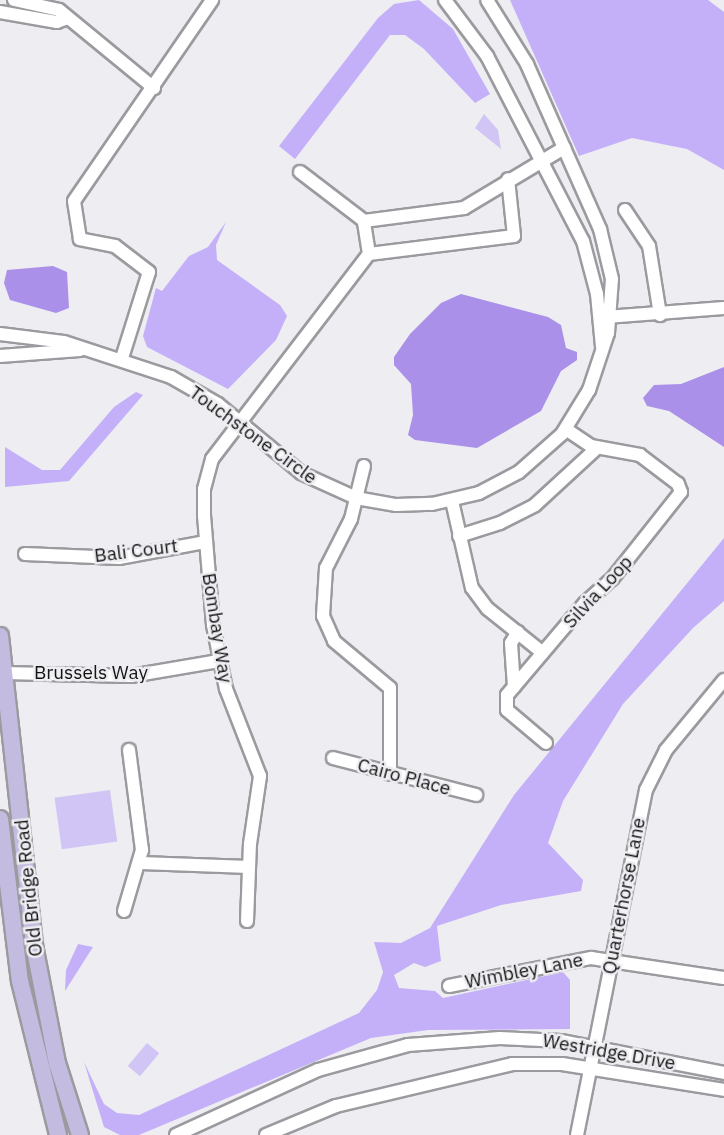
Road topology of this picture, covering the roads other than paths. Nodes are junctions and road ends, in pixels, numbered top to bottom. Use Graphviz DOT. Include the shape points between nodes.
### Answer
graph roads {
  1 [pos="14,0"];
  2 [pos="66,0"];
  3 [pos="212,0"];
  4 [pos="445,0"];
  5 [pos="487,0"];
  6 [pos="0,12"];
  7 [pos="65,19"];
  8 [pos="154,88"];
  9 [pos="564,148"];
  10 [pos="541,160"];
  11 [pos="300,172"];
  12 [pos="508,179"];
  13 [pos="625,210"];
  14 [pos="364,222"];
  15 [pos="369,254"];
  16 [pos="724,308"];
  17 [pos="660,316"];
  18 [pos="605,317"];
  19 [pos="0,334"];
  20 [pos="86,349"];
  21 [pos="0,356"];
  22 [pos="122,358"];
  23 [pos="238,419"];
  24 [pos="566,429"];
  25 [pos="597,448"];
  26 [pos="364,466"];
  27 [pos="356,498"];
  28 [pos="452,501"];
  29 [pos="458,536"];
  30 [pos="205,542"];
  31 [pos="25,554"];
  32 [pos="517,632"];
  33 [pos="0,636"];
  34 [pos="543,653"];
  35 [pos="219,661"];
  36 [pos="4,673"];
  37 [pos="724,680"];
  38 [pos="514,687"];
  39 [pos="546,743"];
  40 [pos="129,750"];
  41 [pos="332,758"];
  42 [pos="390,774"];
  43 [pos="476,795"];
  44 [pos="0,819"];
  45 [pos="141,863"];
  46 [pos="249,867"];
  47 [pos="5,911"];
  48 [pos="124,911"];
  49 [pos="31,914"];
  50 [pos="247,921"];
  51 [pos="611,958"];
  52 [pos="724,978"];
  53 [pos="449,986"];
  54 [pos="594,1047"];
  55 [pos="590,1068"];
  56 [pos="724,1073"];
  57 [pos="724,1090"];
  58 [pos="58,1135"];
  59 [pos="80,1135"];
  60 [pos="176,1135"];
  61 [pos="266,1135"];
  62 [pos="577,1135"];
  1 -- 7 [label="street" via="59,10"];
  2 -- 7 [label="street"];
  3 -- 8 [label="street" via="181,38"];
  4 -- 10 [label="street, Touchstone Circle" via="487,57"];
  5 -- 9 [label="street, Touchstone Circle" via="517,44"];
  6 -- 7 [label="street" via="57,22"];
  7 -- 8 [label="street"];
  8 -- 22 [label="street" via="74,201 80,239 115,246 149,272"];
  9 -- 10 [label="street"];
  9 -- 18 [label="street, Touchstone Circle" via="607,251"];
  10 -- 12 [label="street"];
  10 -- 18 [label="street, Touchstone Circle" via="587,250"];
  11 -- 14 [label="street"];
  12 -- 14 [label="street" via="464,208"];
  12 -- 15 [label="street" via="514,236"];
  13 -- 17 [label="street" via="649,246"];
  14 -- 15 [label="street"];
  15 -- 23 [label="street, Bombay Way"];
  16 -- 17 [label="street"];
  17 -- 18 [label="street"];
  18 -- 24 [label="street, Touchstone Circle" via="602,351 589,390"];
  19 -- 20 [label="street, Touchstone Circle" via="47,338"];
  20 -- 21 [label="street, Touchstone Circle"];
  20 -- 22 [label="street, Touchstone Circle"];
  22 -- 23 [label="street, Touchstone Circle" via="171,377"];
  23 -- 27 [label="street, Touchstone Circle" via="301,473"];
  23 -- 30 [label="street, Bombay Way" via="220,443 208,472"];
  24 -- 25 [label="street, Silvia Loop"];
  24 -- 28 [label="street, Touchstone Circle" via="519,472"];
  25 -- 29 [label="street" via="567,481 535,505 500,523"];
  25 -- 34 [label="street, Silvia Loop" via="640,455 678,484 681,492 612,579"];
  26 -- 27 [label="street"];
  27 -- 28 [label="street, Touchstone Circle" via="397,505"];
  27 -- 42 [label="street" via="326,568 323,616 334,640 390,688"];
  28 -- 29 [label="street"];
  29 -- 32 [label="street" via="472,588"];
  30 -- 31 [label="street, Bali Court" via="119,558"];
  30 -- 35 [label="street, Bombay Way"];
  32 -- 34 [label="street"];
  32 -- 38 [label="street" via="511,643"];
  33 -- 36 [label="main road, Old Bridge Road"];
  34 -- 38 [label="street"];
  35 -- 36 [label="street, Brussels Way" via="131,676"];
  35 -- 46 [label="street, Bombay Way" via="235,715 259,766"];
  36 -- 49 [label="main road, Old Bridge Road"];
  37 -- 51 [label="street, Quarterhorse Lane" via="666,750 646,790"];
  38 -- 39 [label="street" via="505,700 507,710"];
  40 -- 45 [label="street"];
  41 -- 42 [label="street, Cairo Place"];
  42 -- 43 [label="street, Cairo Place"];
  44 -- 47 [label="main road, Old Bridge Road"];
  45 -- 46 [label="street"];
  45 -- 48 [label="street"];
  46 -- 50 [label="street, Bombay Way"];
  47 -- 49 [label="street"];
  47 -- 58 [label="main road, Old Bridge Road" via="31,1038"];
  49 -- 59 [label="main road, Old Bridge Road" via="45,1015"];
  51 -- 52 [label="street, Wimbley Lane"];
  51 -- 53 [label="street, Wimbley Lane" via="562,961"];
  51 -- 54 [label="street, Quarterhorse Lane"];
  54 -- 55 [label="street, Quarterhorse Lane"];
  54 -- 56 [label="street, Westridge Drive"];
  54 -- 60 [label="street, Westridge Drive" via="500,1038 379,1050 318,1070"];
  55 -- 57 [label="street, Westridge Drive"];
  55 -- 61 [label="street, Westridge Drive" via="537,1063 487,1068 336,1106"];
  55 -- 62 [label="street, Quarterhorse Lane"];
}
